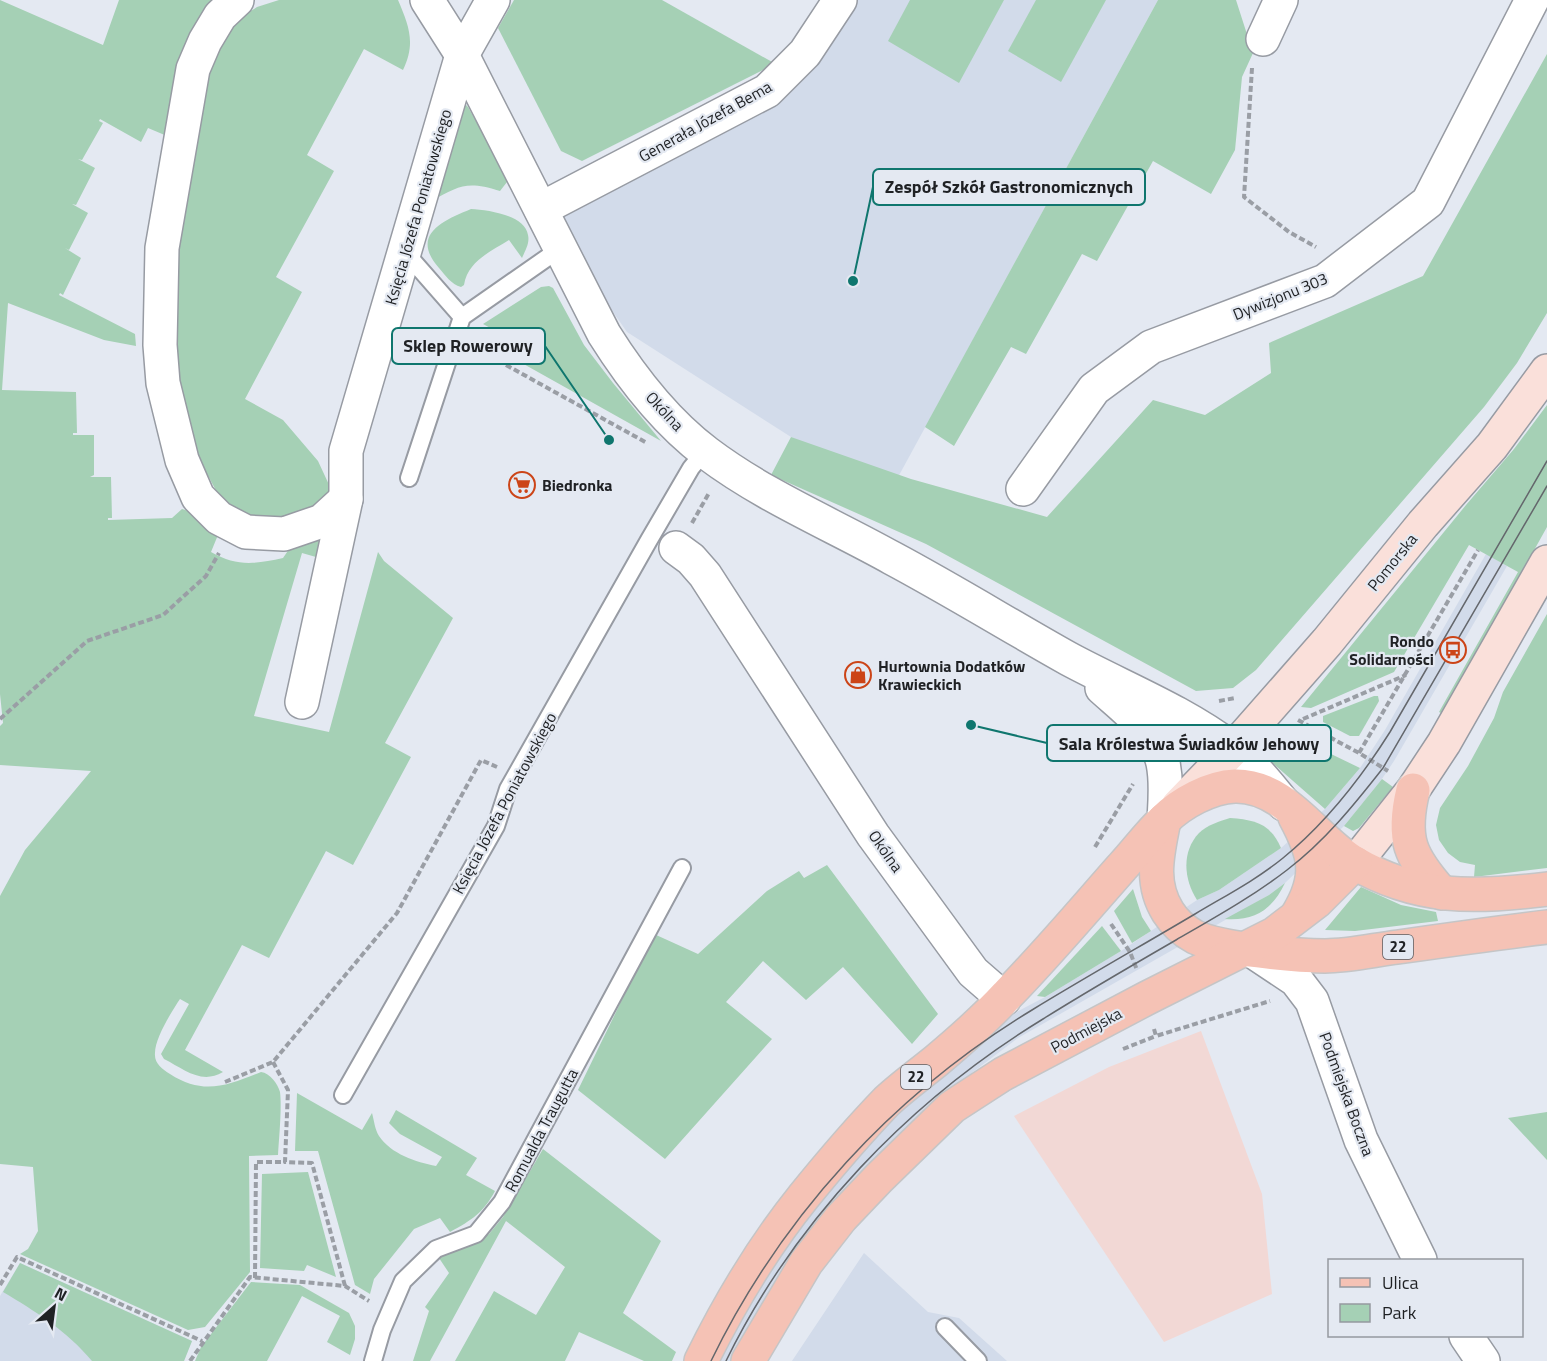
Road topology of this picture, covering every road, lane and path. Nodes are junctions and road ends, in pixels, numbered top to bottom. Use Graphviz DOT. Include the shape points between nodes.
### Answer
graph roads {
  1 [pos="237,0"];
  2 [pos="427,0"];
  3 [pos="493,0"];
  4 [pos="840,0"];
  5 [pos="1281,0"];
  6 [pos="1532,0"];
  7 [pos="1258,52"];
  8 [pos="462,55"];
  9 [pos="541,209"];
  10 [pos="561,248"];
  11 [pos="405,252"];
  12 [pos="1347,264"];
  13 [pos="462,316"];
  14 [pos="506,365"];
  15 [pos="1547,371"];
  16 [pos="648,444"];
  17 [pos="698,460"];
  18 [pos="409,478"];
  19 [pos="1023,489"];
  20 [pos="346,499"];
  21 [pos="696,516"];
  22 [pos="234,526"];
  23 [pos="676,548"];
  24 [pos="1478,550"];
  25 [pos="1547,561"];
  26 [pos="1070,659"];
  27 [pos="1406,675"];
  28 [pos="1239,696"];
  29 [pos="302,702"];
  30 [pos="1288,711"];
  31 [pos="1185,717"];
  32 [pos="0,719"];
  33 [pos="1233,749"];
  34 [pos="1158,750"];
  35 [pos="1359,753"];
  36 [pos="517,775"];
  37 [pos="1413,790"];
  38 [pos="1284,804"];
  39 [pos="1164,820"];
  40 [pos="1093,851"];
  41 [pos="1355,863"];
  42 [pos="682,868"];
  43 [pos="1547,889"];
  44 [pos="1442,893"];
  45 [pos="1090,903"];
  46 [pos="1295,920"];
  47 [pos="1547,927"];
  48 [pos="1248,948"];
  49 [pos="1147,998"];
  50 [pos="1004,999"];
  51 [pos="1312,1001"];
  52 [pos="1156,1036"];
  53 [pos="1123,1049"];
  54 [pos="273,1062"];
  55 [pos="225,1082"];
  56 [pos="343,1095"];
  57 [pos="285,1162"];
  58 [pos="1420,1259"];
  59 [pos="255,1278"];
  60 [pos="0,1286"];
  61 [pos="345,1286"];
  62 [pos="389,1313"];
  63 [pos="945,1327"];
  64 [pos="1467,1337"];
  65 [pos="202,1341"];
  66 [pos="189,1361"];
  67 [pos="373,1361"];
  68 [pos="701,1361"];
  69 [pos="748,1361"];
  70 [pos="978,1361"];
  71 [pos="1483,1361"];
  1 -- 22 [label="street" via="220,16 193,69 162,248 160,345 163,383 182,460 198,497 219,518"];
  2 -- 8 [label="street, Okólna"];
  3 -- 8 [label="street, Księcia Józefa Poniatowskiego"];
  4 -- 9 [label="street, Generała Józefa Bema" via="806,53 767,91"];
  5 -- 7 [label="street"];
  6 -- 12 [label="street, Dywizjonu 303" via="1428,202"];
  7 -- 12 [label="path" via="1244,197 1289,232"];
  8 -- 9 [label="street, Okólna"];
  8 -- 11 [label="street, Księcia Józefa Poniatowskiego"];
  9 -- 10 [label="street, Okólna"];
  10 -- 13 [label="lane"];
  10 -- 17 [label="street, Okólna" via="619,357"];
  11 -- 13 [label="lane"];
  11 -- 20 [label="street, Księcia Józefa Poniatowskiego" via="346,451"];
  12 -- 19 [label="street, Dywizjonu 303" via="1325,280 1151,347 1094,389"];
  13 -- 18 [label="lane"];
  14 -- 16 [label="path"];
  15 -- 30 [label="main road, Pomorska" via="1492,446 1423,524"];
  17 -- 21 [label="path" via="714,484"];
  17 -- 26 [label="street, Okólna" via="741,476"];
  17 -- 36 [label="lane, Księcia Józefa Poniatowskiego"];
  20 -- 22 [label="street" via="322,521 284,534 246,532"];
  20 -- 29 [label="street, Księcia Józefa Poniatowskiego"];
  22 -- 32 [label="path" via="206,576 163,615 87,641"];
  23 -- 50 [label="street, Okólna" via="705,575 873,835 973,972"];
  24 -- 27 [label="path"];
  25 -- 37 [label="main road" via="1444,743"];
  26 -- 31 [label="street, Okólna"];
  26 -- 34 [label="street, Okólna" via="1144,727"];
  27 -- 30 [label="path"];
  27 -- 35 [label="path"];
  28 -- 31 [label="path" via="1197,700"];
  30 -- 33 [label="main road, Pomorska"];
  30 -- 35 [label="path"];
  31 -- 33 [label="street, Okólna"];
  33 -- 38 [label="street" via="1260,773"];
  33 -- 39 [label="main road"];
  34 -- 39 [label="street, Okólna" via="1165,775"];
  34 -- 40 [label="path" via="1126,793"];
  35 -- 37 [label="path"];
  36 -- 54 [label="path" via="481,760 397,912"];
  36 -- 56 [label="lane, Księcia Józefa Poniatowskiego" via="496,826"];
  37 -- 41 [label="main road"];
  37 -- 44 [label="main road" via="1408,810 1410,842 1423,869"];
  38 -- 39 [label="main road, 22" via="1249,787 1227,787 1199,796"];
  38 -- 41 [label="main road, 22"];
  38 -- 46 [label="main road" via="1305,837 1313,868 1310,888"];
  39 -- 45 [label="main road, 22"];
  39 -- 48 [label="main road" via="1155,870 1168,912 1196,937 1213,944"];
  41 -- 44 [label="main road, 22" via="1404,884"];
  41 -- 46 [label="main road"];
  42 -- 62 [label="lane, Romualda Traugutta" via="502,1202 476,1234 436,1249 403,1281"];
  43 -- 44 [label="main road, 22" via="1493,895"];
  45 -- 49 [label="path" via="1107,918 1130,952"];
  45 -- 50 [label="main road, 22"];
  46 -- 48 [label="main road"];
  47 -- 48 [label="main road, 22" via="1327,956"];
  48 -- 49 [label="main road, Podmiejska"];
  48 -- 51 [label="street, Podmiejska Boczna" via="1296,980"];
  49 -- 52 [label="path"];
  49 -- 69 [label="main road, Podmiejska" via="1004,1074 952,1107 841,1218 806,1263"];
  50 -- 68 [label="main road, 22" via="964,1038 888,1100 810,1190 761,1254"];
  51 -- 52 [label="path" via="1292,1006 1283,998 1271,1000"];
  51 -- 58 [label="street, Podmiejska Boczna" via="1361,1140"];
  52 -- 53 [label="path"];
  54 -- 55 [label="path"];
  54 -- 57 [label="path" via="288,1090"];
  57 -- 59 [label="path" via="255,1162"];
  57 -- 61 [label="path" via="312,1163"];
  59 -- 61 [label="path"];
  59 -- 65 [label="path" via="250,1277"];
  60 -- 65 [label="path" via="17,1257"];
  61 -- 62 [label="path"];
  62 -- 67 [label="lane, Romualda Traugutta"];
  63 -- 70 [label="lane"];
  64 -- 71 [label="street"];
  65 -- 66 [label="path"];
}
